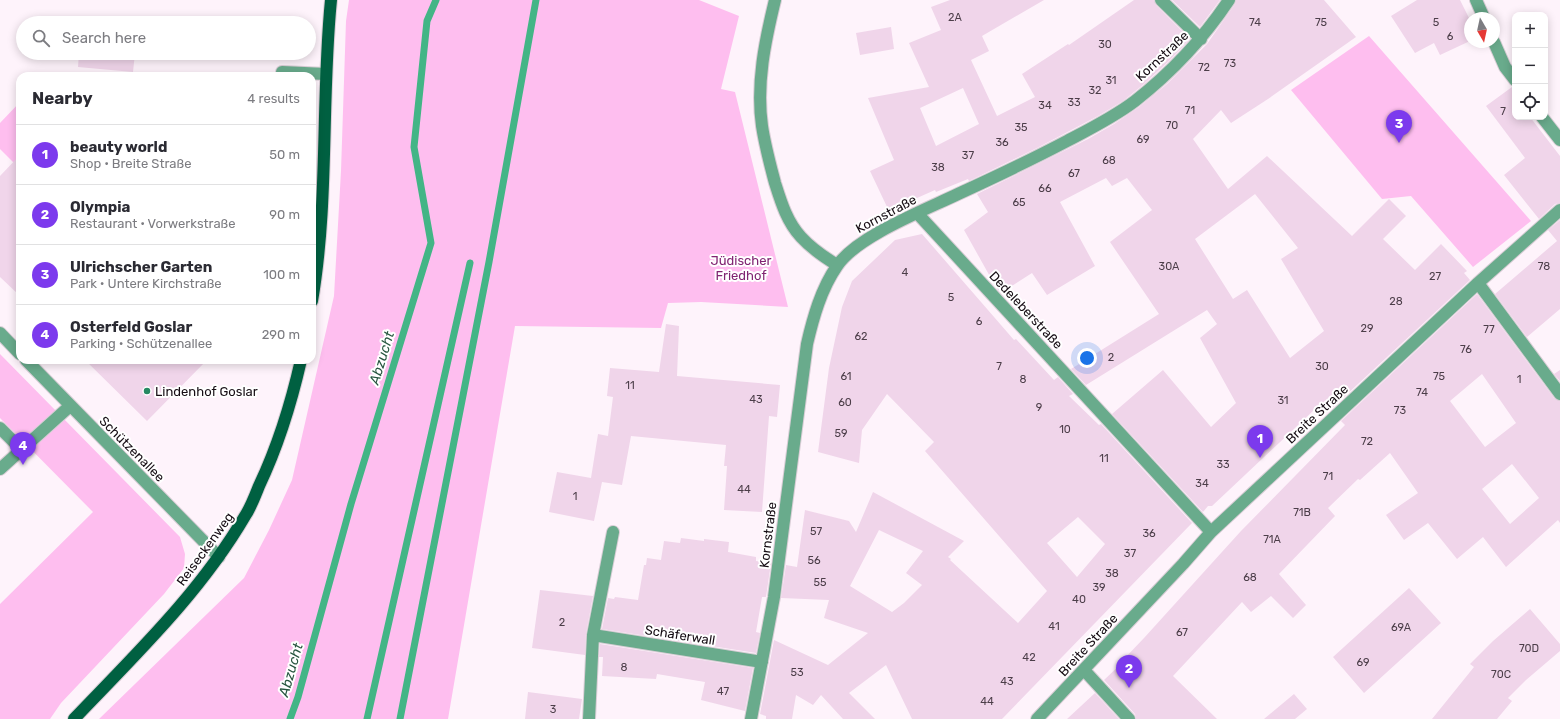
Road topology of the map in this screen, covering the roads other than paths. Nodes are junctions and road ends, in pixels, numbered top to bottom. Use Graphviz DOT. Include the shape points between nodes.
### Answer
graph roads {
  1 [pos="331,0"];
  2 [pos="775,0"];
  3 [pos="1161,0"];
  4 [pos="1229,0"];
  5 [pos="1476,0"];
  6 [pos="1481,12"];
  7 [pos="1201,39"];
  8 [pos="1497,48"];
  9 [pos="316,74"];
  10 [pos="326,74"];
  11 [pos="1512,76"];
  12 [pos="1544,120"];
  13 [pos="1560,140"];
  14 [pos="1560,210"];
  15 [pos="917,213"];
  16 [pos="316,247"];
  17 [pos="837,265"];
  18 [pos="1478,283"];
  19 [pos="0,333"];
  20 [pos="16,350"];
  21 [pos="30,364"];
  22 [pos="300,364"];
  23 [pos="1560,394"];
  24 [pos="70,406"];
  25 [pos="0,428"];
  26 [pos="21,449"];
  27 [pos="0,469"];
  28 [pos="613,532"];
  29 [pos="1211,532"];
  30 [pos="219,557"];
  31 [pos="593,635"];
  32 [pos="762,662"];
  33 [pos="1084,670"];
  34 [pos="74,719"];
  35 [pos="589,719"];
  36 [pos="751,719"];
  37 [pos="1037,719"];
  38 [pos="1129,719"];
  1 -- 10 [label="main road"];
  2 -- 17 [label="street" via="761,78 762,125 768,158 780,199 794,229 801,238"];
  3 -- 7 [label="street"];
  4 -- 7 [label="street, Kornstraße"];
  5 -- 6 [label="street"];
  7 -- 15 [label="street, Kornstraße" via="1170,71 1134,102 1090,130"];
  8 -- 11 [label="street"];
  9 -- 10 [label="street"];
  10 -- 16 [label="main road" via="325,164"];
  12 -- 13 [label="street"];
  14 -- 18 [label="street, Breite Straße"];
  15 -- 17 [label="street, Kornstraße" via="864,240"];
  15 -- 29 [label="street, Dedeleberstraße"];
  17 -- 32 [label="street, Kornstraße" via="826,284 806,344 774,597"];
  18 -- 23 [label="street"];
  18 -- 29 [label="street, Breite Straße"];
  19 -- 20 [label="street"];
  21 -- 24 [label="street, Schützenallee"];
  22 -- 30 [label="main road, Reiseckenweg" via="272,457 246,515"];
  24 -- 26 [label="street"];
  24 -- 30 [label="street, Schützenallee"];
  25 -- 26 [label="street"];
  26 -- 27 [label="street"];
  28 -- 31 [label="street"];
  29 -- 33 [label="street, Breite Straße"];
  30 -- 34 [label="main road, Reiseckenweg" via="180,606"];
  31 -- 32 [label="street, Schäferwall"];
  31 -- 35 [label="street"];
  32 -- 36 [label="street, Kornstraße"];
  33 -- 37 [label="street, Breite Straße"];
  33 -- 38 [label="street"];
}
